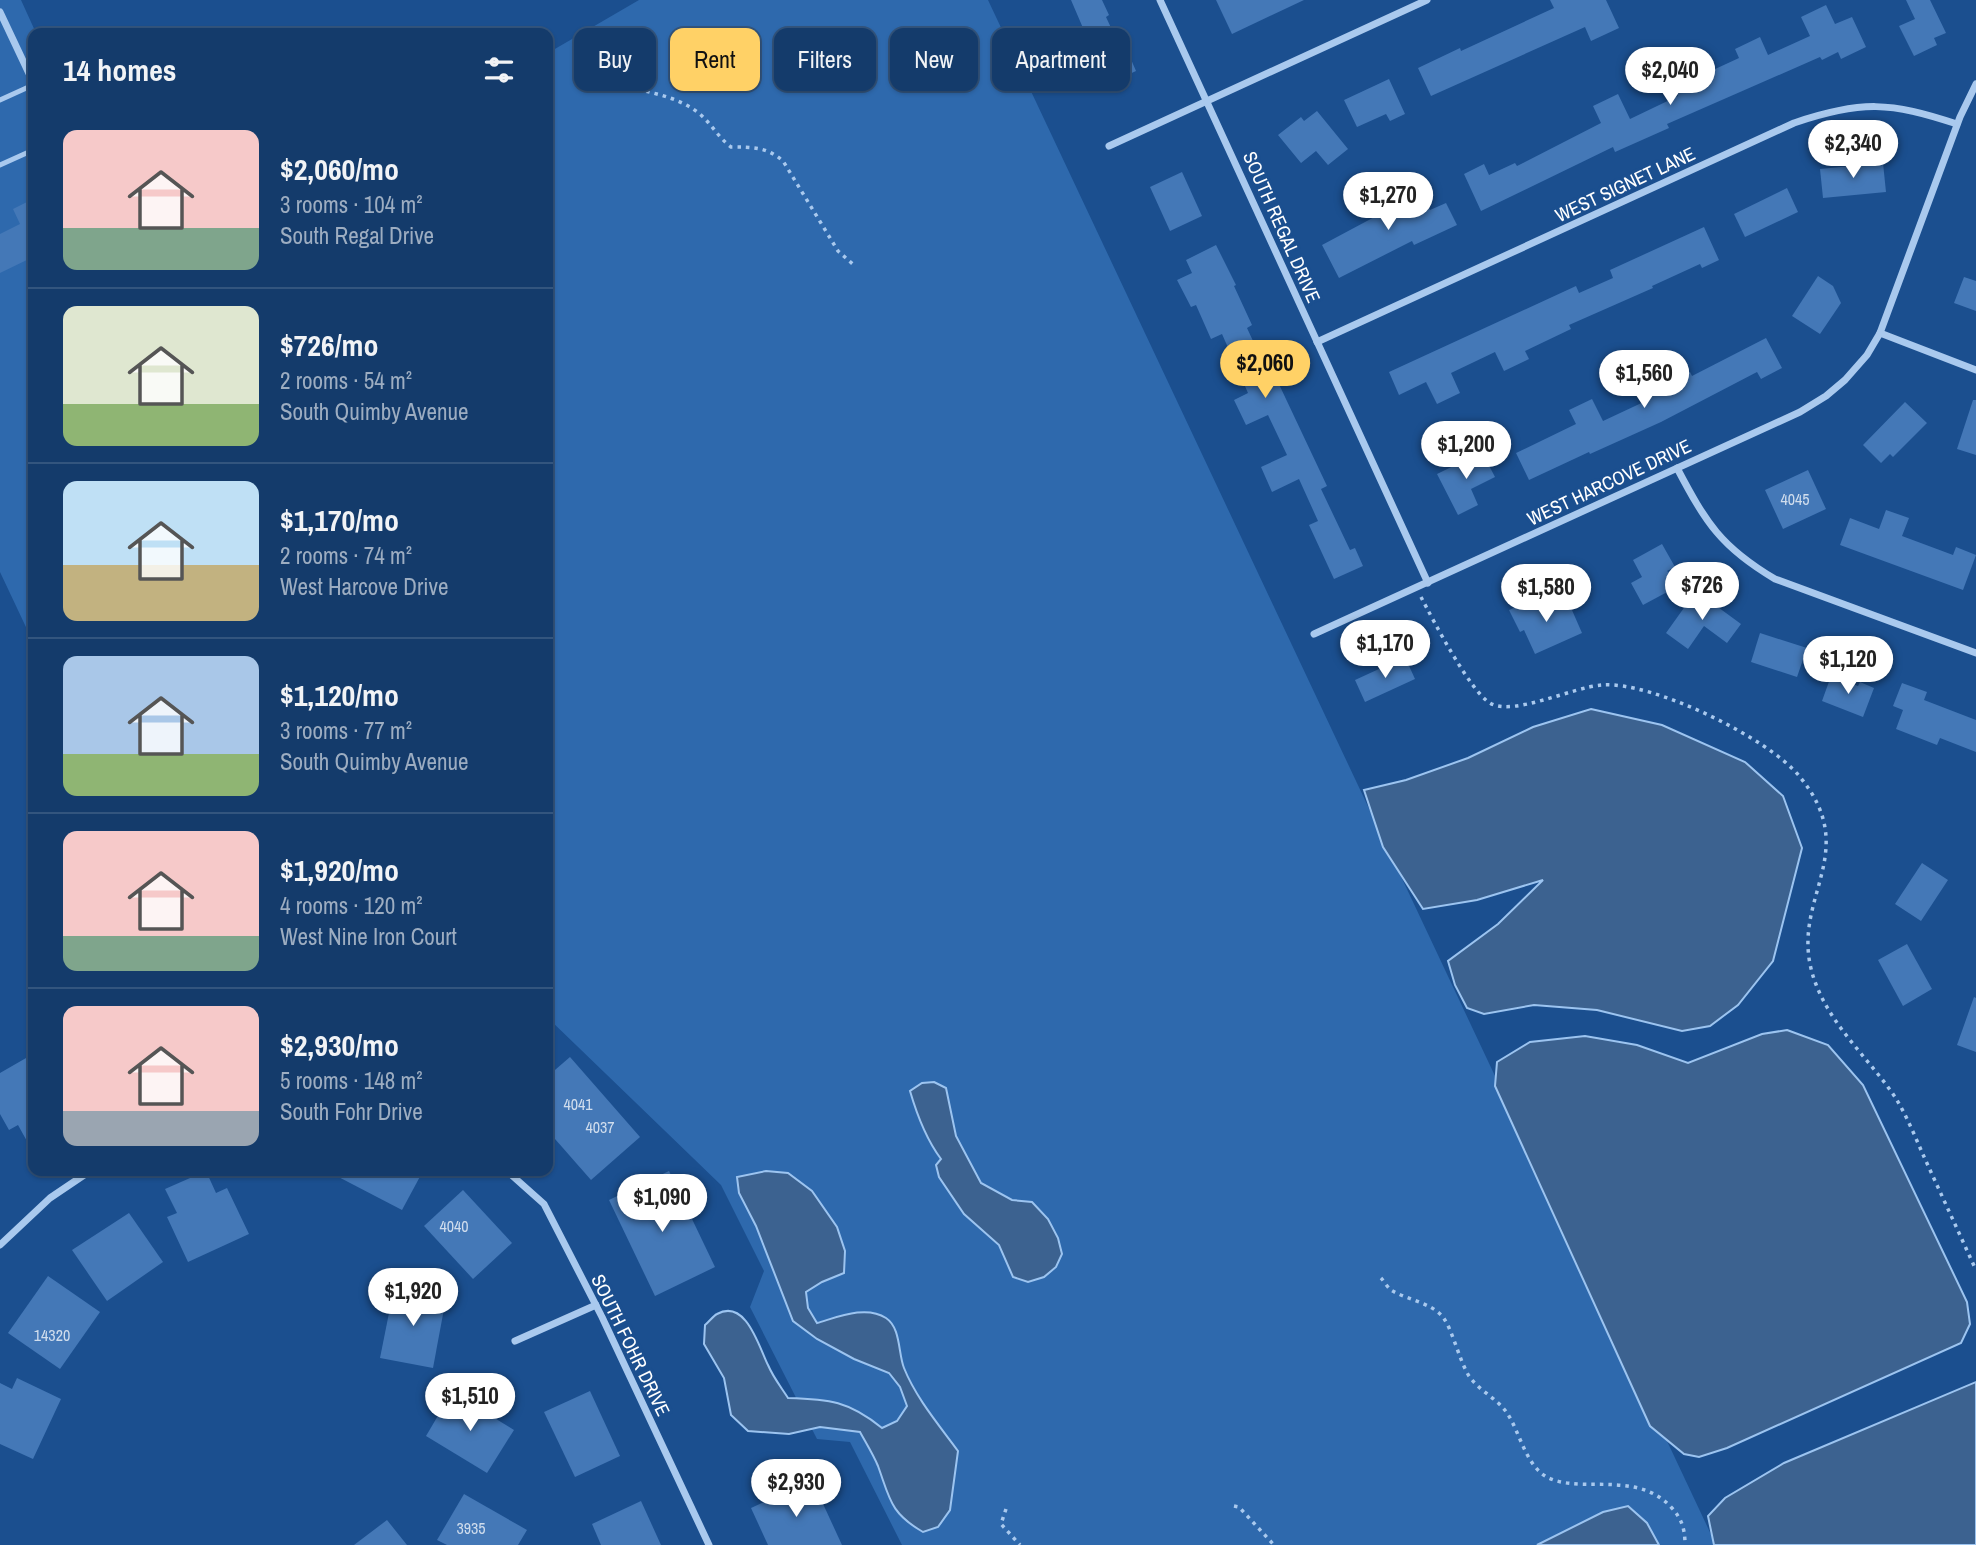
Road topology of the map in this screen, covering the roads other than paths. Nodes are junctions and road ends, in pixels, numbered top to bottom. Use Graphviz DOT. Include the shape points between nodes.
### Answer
graph roads {
  1 [pos="1160,0"];
  2 [pos="1427,0"];
  3 [pos="0,12"];
  4 [pos="28,72"];
  5 [pos="1976,84"];
  6 [pos="28,86"];
  7 [pos="0,100"];
  8 [pos="1207,101"];
  9 [pos="1957,124"];
  10 [pos="1109,146"];
  11 [pos="28,152"];
  12 [pos="0,164"];
  13 [pos="1880,333"];
  14 [pos="1317,342"];
  15 [pos="1976,370"];
  16 [pos="1676,468"];
  17 [pos="1428,583"];
  18 [pos="1314,634"];
  19 [pos="1976,653"];
  20 [pos="83,1176"];
  21 [pos="513,1176"];
  22 [pos="0,1245"];
  23 [pos="596,1305"];
  24 [pos="515,1341"];
  25 [pos="709,1545"];
  1 -- 8 [label="street, SOUTH REGAL DRIVE"];
  2 -- 8 [label="street"];
  3 -- 4 [label="street"];
  5 -- 9 [label="street, WEST HARCOVE DRIVE"];
  6 -- 7 [label="lane"];
  8 -- 10 [label="street"];
  8 -- 14 [label="street, SOUTH REGAL DRIVE"];
  9 -- 13 [label="street, WEST HARCOVE DRIVE"];
  9 -- 14 [label="street, WEST SIGNET LANE" via="1918,111 1874,106 1807,119"];
  11 -- 12 [label="lane"];
  13 -- 15 [label="street"];
  13 -- 16 [label="street, WEST HARCOVE DRIVE" via="1867,355 1826,396"];
  14 -- 17 [label="street, SOUTH REGAL DRIVE"];
  16 -- 17 [label="street, WEST HARCOVE DRIVE"];
  16 -- 19 [label="street" via="1711,527 1749,563 1775,579"];
  17 -- 18 [label="street, WEST HARCOVE DRIVE"];
  20 -- 22 [label="street" via="50,1198"];
  21 -- 23 [label="street, SOUTH FOHR DRIVE" via="544,1204"];
  23 -- 24 [label="street"];
  23 -- 25 [label="street, SOUTH FOHR DRIVE"];
}
